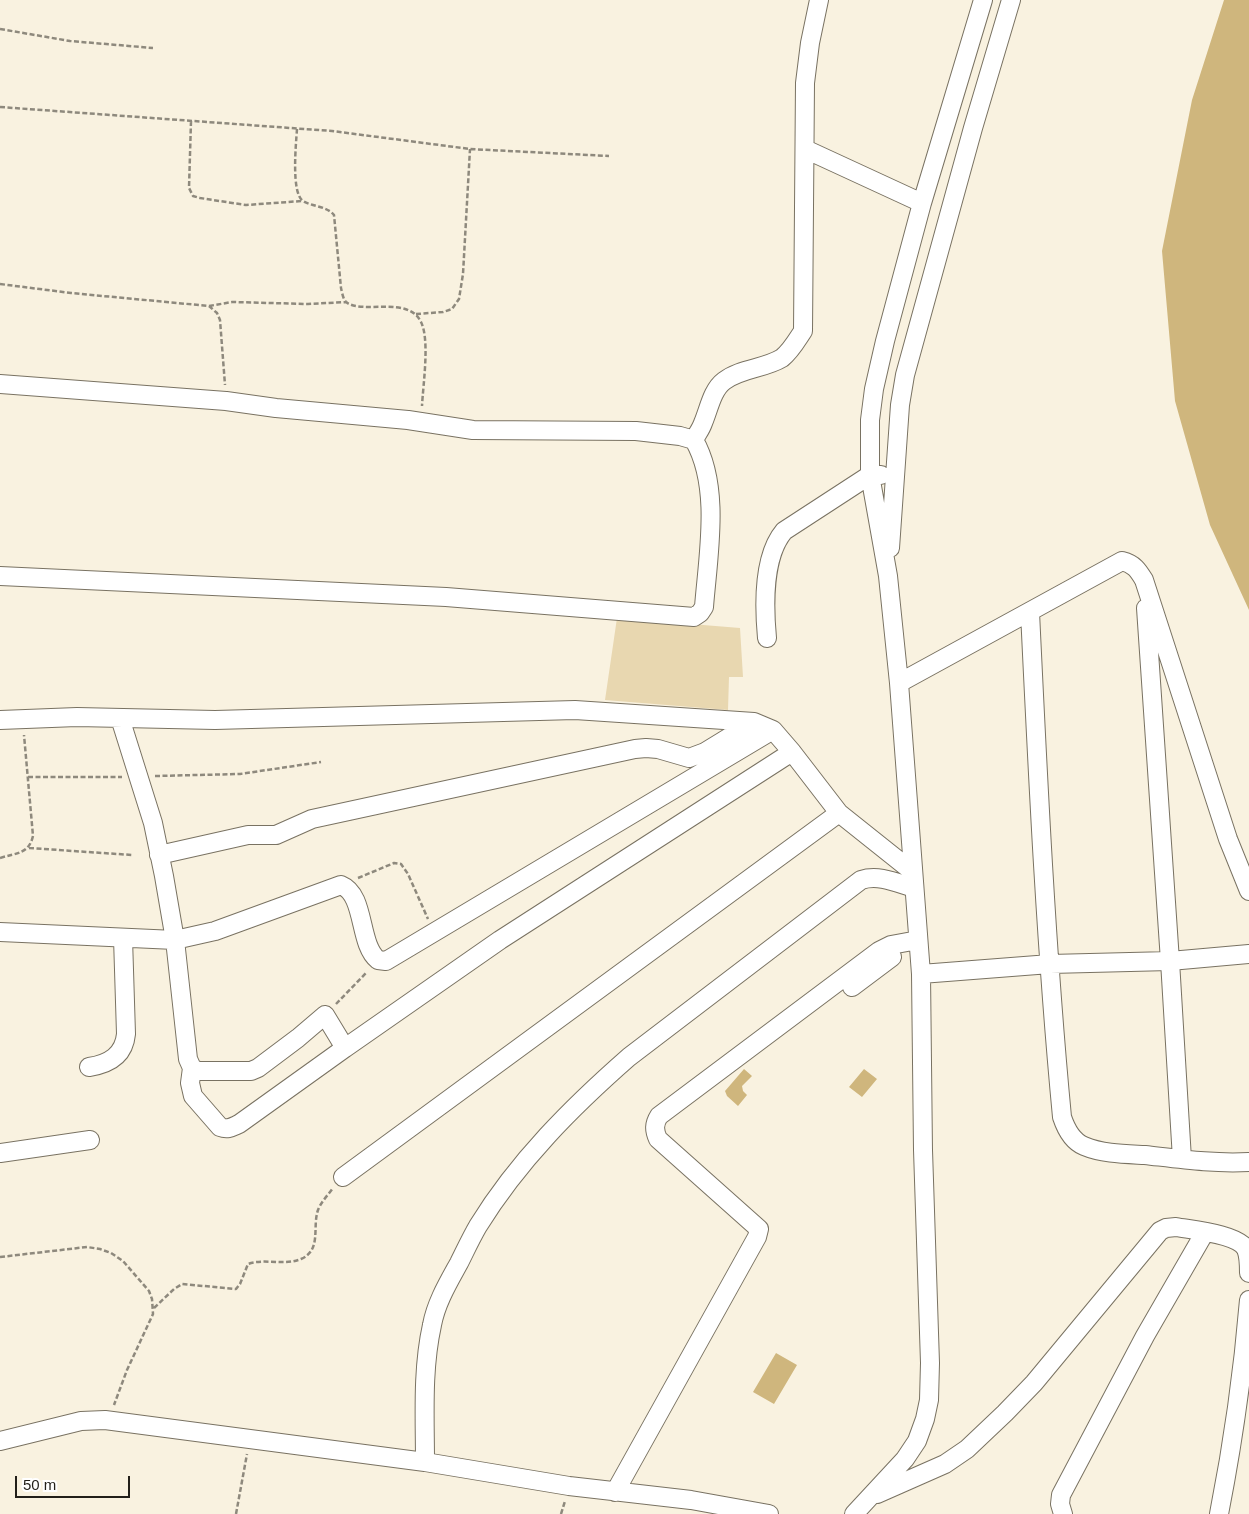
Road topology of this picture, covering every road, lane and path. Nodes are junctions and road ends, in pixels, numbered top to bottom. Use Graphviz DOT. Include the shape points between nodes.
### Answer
graph roads {
  1 [pos="819,0"];
  2 [pos="983,0"];
  3 [pos="1011,0"];
  4 [pos="0,29"];
  5 [pos="153,48"];
  6 [pos="0,107"];
  7 [pos="191,121"];
  8 [pos="297,129"];
  9 [pos="470,149"];
  10 [pos="805,149"];
  11 [pos="609,156"];
  12 [pos="304,201"];
  13 [pos="922,203"];
  14 [pos="906,262"];
  15 [pos="936,268"];
  16 [pos="0,284"];
  17 [pos="346,302"];
  18 [pos="209,306"];
  19 [pos="416,314"];
  20 [pos="0,384"];
  21 [pos="226,402"];
  22 [pos="421,422"];
  23 [pos="694,440"];
  24 [pos="870,475"];
  25 [pos="895,475"];
  26 [pos="0,576"];
  27 [pos="888,576"];
  28 [pos="1144,580"];
  29 [pos="1030,612"];
  30 [pos="767,638"];
  31 [pos="899,683"];
  32 [pos="120,718"];
  33 [pos="22,719"];
  34 [pos="0,720"];
  35 [pos="754,722"];
  36 [pos="773,730"];
  37 [pos="792,752"];
  38 [pos="321,762"];
  39 [pos="28,777"];
  40 [pos="138,777"];
  41 [pos="839,813"];
  42 [pos="29,848"];
  43 [pos="132,855"];
  44 [pos="159,855"];
  45 [pos="0,858"];
  46 [pos="914,880"];
  47 [pos="341,885"];
  48 [pos="1249,891"];
  49 [pos="0,932"];
  50 [pos="434,933"];
  51 [pos="123,938"];
  52 [pos="175,940"];
  53 [pos="919,946"];
  54 [pos="1249,954"];
  55 [pos="378,960"];
  56 [pos="1170,961"];
  57 [pos="1050,964"];
  58 [pos="921,974"];
  59 [pos="852,987"];
  60 [pos="325,1015"];
  61 [pos="345,1048"];
  62 [pos="89,1067"];
  63 [pos="192,1068"];
  64 [pos="682,1098"];
  65 [pos="667,1133"];
  66 [pos="90,1140"];
  67 [pos="0,1153"];
  68 [pos="1182,1159"];
  69 [pos="1249,1162"];
  70 [pos="343,1176"];
  71 [pos="1205,1232"];
  72 [pos="0,1257"];
  73 [pos="1249,1273"];
  74 [pos="1249,1300"];
  75 [pos="154,1308"];
  76 [pos="106,1420"];
  77 [pos="250,1439"];
  78 [pos="0,1441"];
  79 [pos="652,1446"];
  80 [pos="425,1462"];
  81 [pos="621,1493"];
  82 [pos="872,1496"];
  83 [pos="690,1507"];
  84 [pos="236,1514"];
  85 [pos="769,1514"];
  86 [pos="854,1514"];
  87 [pos="1063,1514"];
  88 [pos="1219,1514"];
  1 -- 10 [label="street" via="805,83"];
  2 -- 13 [label="street"];
  3 -- 15 [label="street"];
  4 -- 5 [label="path" via="70,41"];
  6 -- 7 [label="path"];
  7 -- 8 [label="path"];
  7 -- 12 [label="path" via="189,188 193,196 246,205"];
  8 -- 9 [label="path"];
  8 -- 12 [label="path" via="296,190"];
  9 -- 11 [label="path"];
  9 -- 19 [label="path" via="464,274 459,298 452,310"];
  10 -- 13 [label="street"];
  10 -- 23 [label="street" via="803,331 783,357 723,382"];
  12 -- 17 [label="path" via="334,215 341,288"];
  13 -- 14 [label="street"];
  14 -- 15 [label="street"];
  14 -- 24 [label="street" via="874,389 870,420"];
  15 -- 25 [label="street" via="905,375"];
  16 -- 18 [label="path"];
  17 -- 18 [label="path" via="239,301"];
  17 -- 19 [label="path" via="357,306 400,308"];
  18 -- 21 [label="path" via="218,312 220,320"];
  19 -- 22 [label="path" via="426,340"];
  20 -- 21 [label="street"];
  21 -- 22 [label="street"];
  22 -- 23 [label="street" via="473,430 636,431"];
  23 -- 26 [label="street" via="705,466 711,509 704,608 694,617 446,597"];
  24 -- 25 [label="street"];
  24 -- 27 [label="street"];
  24 -- 30 [label="street" via="784,531 777,540 768,573"];
  25 -- 27 [label="street"];
  27 -- 31 [label="street"];
  28 -- 29 [label="street" via="1135,566 1122,561"];
  28 -- 48 [label="street" via="1228,839"];
  28 -- 56 [label="street"];
  29 -- 31 [label="street"];
  29 -- 57 [label="street"];
  31 -- 46 [label="street"];
  32 -- 33 [label="street"];
  32 -- 35 [label="street" via="215,720 575,710"];
  32 -- 40 [label="street"];
  33 -- 34 [label="street"];
  33 -- 39 [label="path"];
  35 -- 36 [label="street"];
  35 -- 44 [label="street" via="705,752 689,758 658,749 635,749 312,819 276,835 248,835"];
  36 -- 37 [label="street"];
  36 -- 50 [label="street"];
  37 -- 41 [label="street"];
  37 -- 61 [label="street" via="500,940"];
  38 -- 40 [label="path" via="240,774"];
  39 -- 40 [label="path"];
  39 -- 42 [label="path" via="34,828"];
  40 -- 44 [label="street" via="153,823"];
  41 -- 46 [label="street"];
  41 -- 70 [label="street"];
  42 -- 43 [label="path"];
  42 -- 45 [label="path"];
  44 -- 52 [label="street"];
  46 -- 53 [label="street"];
  46 -- 80 [label="street" via="869,877 861,880 629,1057 554,1127 529,1156 478,1226 437,1307 429,1340 425,1390"];
  47 -- 50 [label="path" via="394,863 401,864"];
  47 -- 52 [label="street" via="215,931"];
  47 -- 55 [label="street" via="350,891 356,903 369,948"];
  49 -- 51 [label="street"];
  50 -- 55 [label="street" via="386,961"];
  51 -- 52 [label="street"];
  51 -- 62 [label="street" via="125,1044 119,1055 102,1065"];
  52 -- 63 [label="street" via="188,1059"];
  53 -- 58 [label="street"];
  53 -- 59 [label="street" via="892,957"];
  53 -- 64 [label="street" via="891,945 880,951"];
  54 -- 56 [label="street"];
  55 -- 60 [label="path"];
  56 -- 57 [label="street"];
  56 -- 68 [label="street"];
  57 -- 58 [label="street"];
  57 -- 68 [label="street" via="1062,1117 1070,1135 1084,1146 1104,1152"];
  58 -- 82 [label="street" via="929,1400 917,1441"];
  60 -- 61 [label="street"];
  60 -- 63 [label="street" via="251,1071 198,1072"];
  61 -- 63 [label="street" via="239,1124 225,1129 193,1096 190,1083"];
  64 -- 65 [label="street" via="685,1106 666,1126"];
  64 -- 81 [label="street" via="655,1122 658,1139 758,1226 759,1233"];
  66 -- 67 [label="street"];
  68 -- 69 [label="street"];
  70 -- 75 [label="path" via="318,1210 314,1246 303,1258 292,1262 248,1264 236,1289 179,1285"];
  71 -- 73 [label="street" via="1241,1243 1248,1253"];
  71 -- 82 [label="street" via="1176,1227 1160,1231 1034,1383 967,1448 945,1464"];
  71 -- 87 [label="street" via="1145,1336 1062,1494"];
  72 -- 75 [label="path" via="87,1247 100,1249 123,1261 149,1291"];
  74 -- 88 [label="street" via="1244,1360"];
  75 -- 76 [label="path"];
  76 -- 77 [label="street"];
  76 -- 78 [label="street" via="81,1421"];
  77 -- 80 [label="street"];
  77 -- 84 [label="path"];
  79 -- 81 [label="street"];
  80 -- 81 [label="street"];
  81 -- 83 [label="street"];
  82 -- 86 [label="street"];
  83 -- 85 [label="street"];
}
